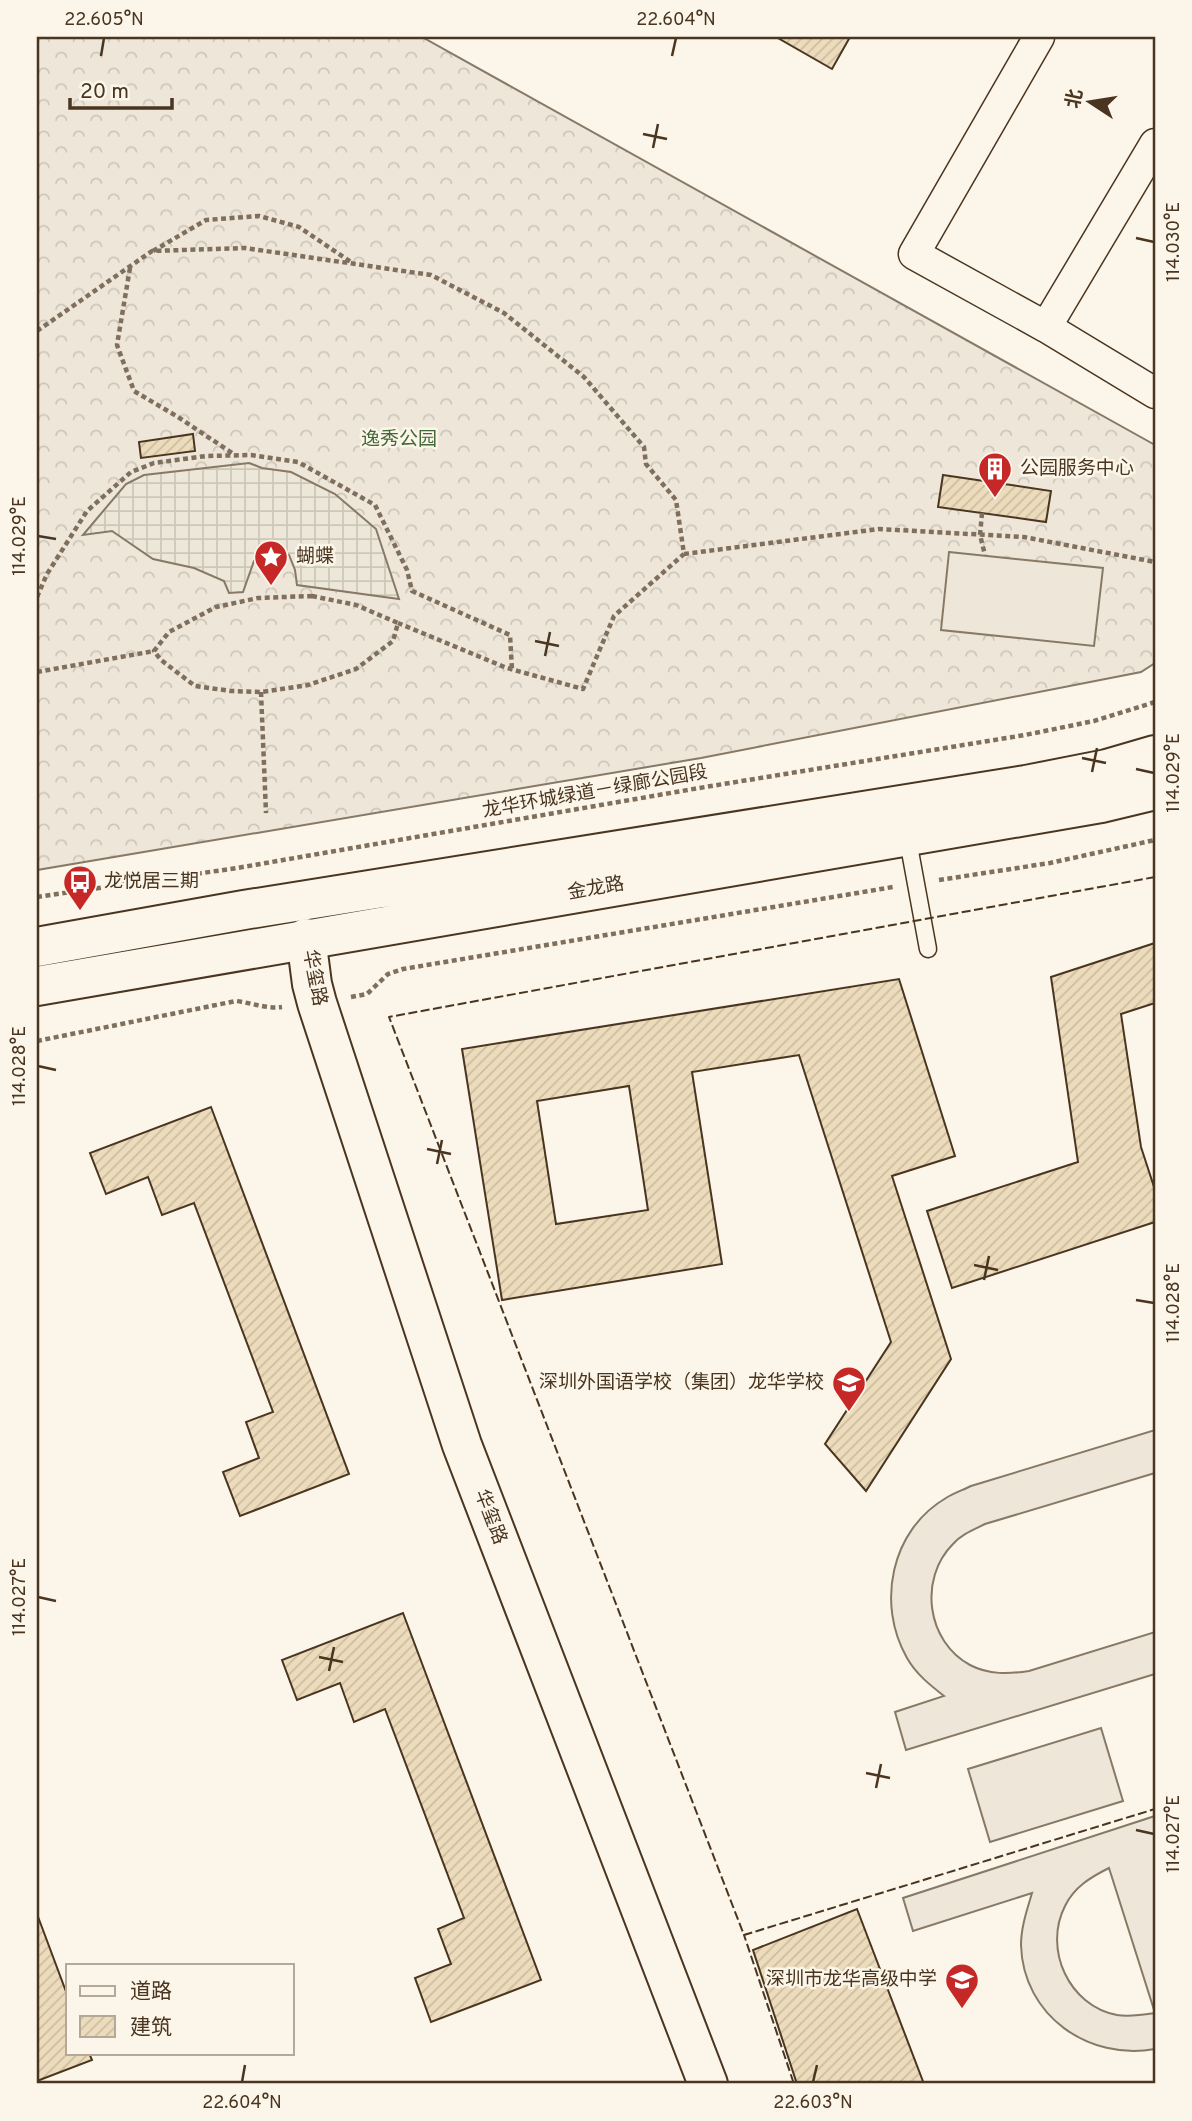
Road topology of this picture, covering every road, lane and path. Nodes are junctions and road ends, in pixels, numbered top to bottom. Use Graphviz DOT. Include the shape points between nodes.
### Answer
graph roads {
  1 [pos="1039,37"];
  2 [pos="1155,144"];
  3 [pos="152,251"];
  4 [pos="352,263"];
  5 [pos="130,267"];
  6 [pos="1046,327"];
  7 [pos="37,331"];
  8 [pos="1155,393"];
  9 [pos="236,455"];
  10 [pos="982,513"];
  11 [pos="980,535"];
  12 [pos="684,554"];
  13 [pos="985,555"];
  14 [pos="1155,562"];
  15 [pos="37,597"];
  16 [pos="398,623"];
  17 [pos="154,650"];
  18 [pos="512,670"];
  19 [pos="37,672"];
  20 [pos="261,692"];
  21 [pos="1155,702"];
  22 [pos="1155,755"];
  23 [pos="1155,790"];
  24 [pos="266,813"];
  25 [pos="907,835"];
  26 [pos="1155,840"];
  27 [pos="934,881"];
  28 [pos="898,886"];
  29 [pos="37,897"];
  30 [pos="306,938"];
  31 [pos="37,947"];
  32 [pos="928,949"];
  33 [pos="37,986"];
  34 [pos="350,997"];
  35 [pos="290,1006"];
  36 [pos="37,1041"];
  37 [pos="708,2084"];
  1 -- 6 [label="street" via="914,254"];
  2 -- 6 [label="street"];
  3 -- 4 [label="path" via="245,248"];
  3 -- 4 [label="path" via="206,220 259,216 299,227"];
  3 -- 5 [label="path"];
  4 -- 12 [label="path" via="431,275 504,313 584,377 643,447 646,464 676,500"];
  5 -- 7 [label="path"];
  5 -- 9 [label="path" via="117,345 134,391"];
  6 -- 8 [label="street"];
  9 -- 15 [label="path" via="154,463 131,472 87,511"];
  9 -- 18 [label="path" via="298,462 375,505 407,570 412,591 510,635"];
  10 -- 11 [label="path"];
  11 -- 12 [label="path" via="879,529"];
  11 -- 13 [label="path"];
  11 -- 14 [label="path" via="1024,537"];
  12 -- 18 [label="path" via="614,616 583,689"];
  16 -- 17 [label="path" via="356,605 312,596 258,598 216,607 169,632"];
  16 -- 18 [label="path"];
  16 -- 20 [label="path" via="393,641 356,669 308,685"];
  17 -- 19 [label="path"];
  17 -- 20 [label="path" via="195,686"];
  20 -- 24 [label="path"];
  21 -- 29 [label="path, 龙华环城绿道－绿廊公园段" via="1025,735 237,868"];
  22 -- 31 [label="main road, 金龙路" via="1026,785"];
  23 -- 25 [label="main road, 金龙路"];
  25 -- 30 [label="main road, 金龙路"];
  25 -- 32 [label="lane"];
  26 -- 27 [label="path"];
  28 -- 34 [label="path" via="403,969 388,974 367,994"];
  30 -- 33 [label="main road, 金龙路"];
  30 -- 37 [label="main road, 华玺路" via="317,1003 462,1445"];
  35 -- 36 [label="path" via="270,1008 236,1001"];
}
